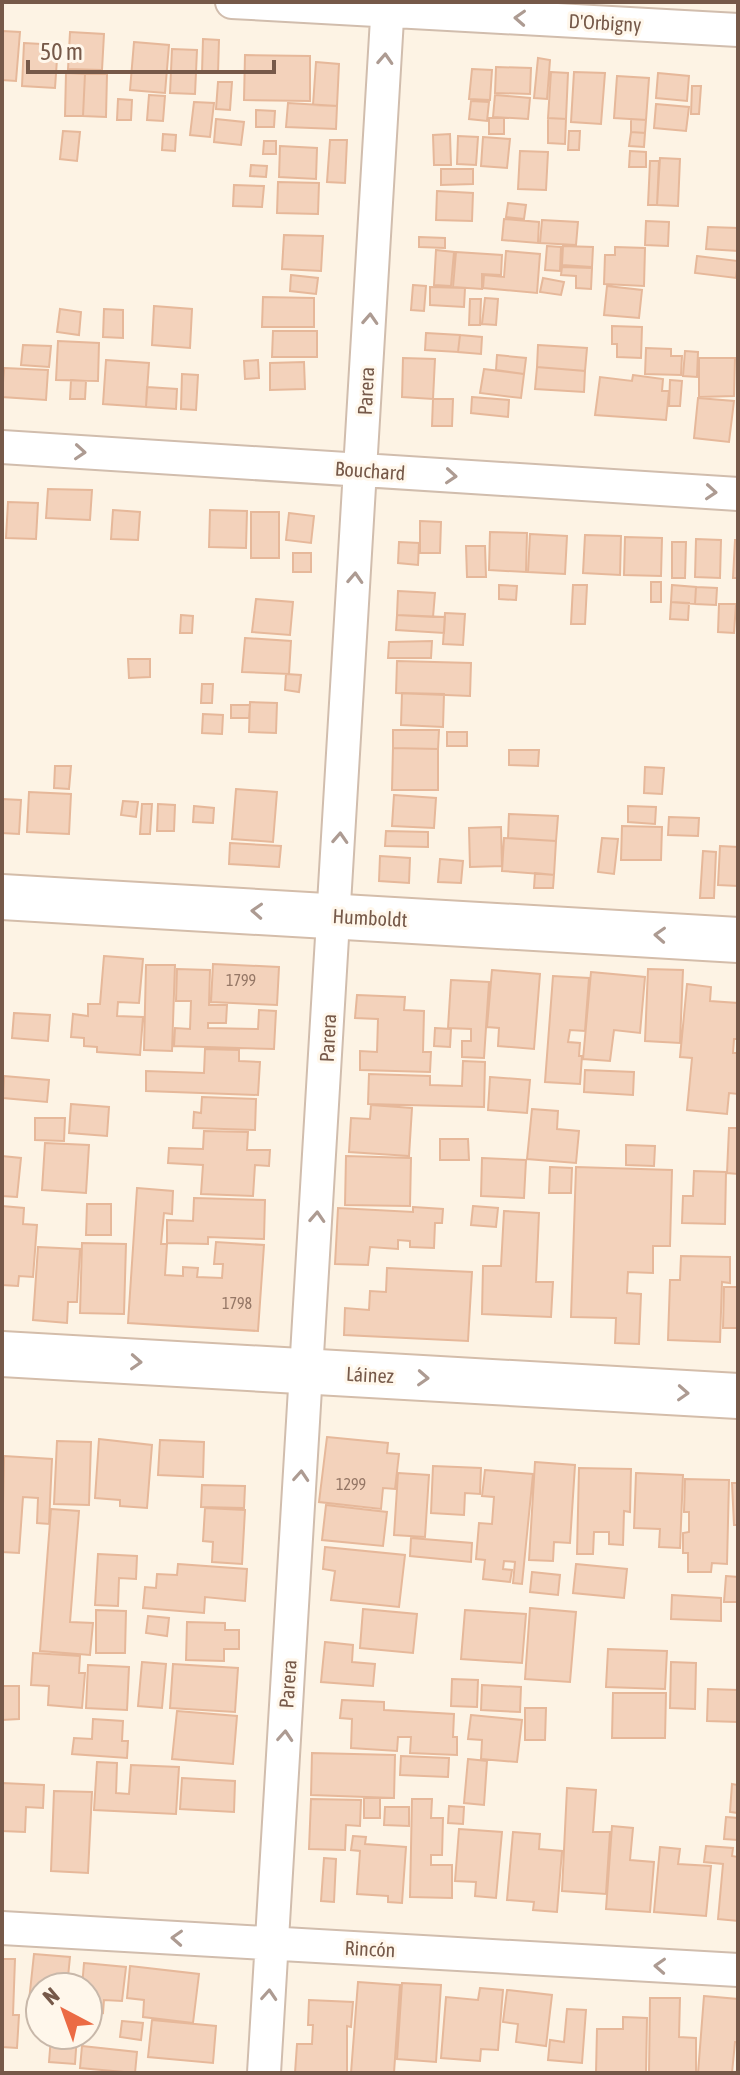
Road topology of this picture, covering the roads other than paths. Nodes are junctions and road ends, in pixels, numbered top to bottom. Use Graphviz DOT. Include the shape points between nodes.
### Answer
graph roads {
  1 [pos="232,2"];
  2 [pos="388,6"];
  3 [pos="738,30"];
  4 [pos="2,447"];
  5 [pos="361,470"];
  6 [pos="738,494"];
  7 [pos="2,897"];
  8 [pos="335,916"];
  9 [pos="738,940"];
  10 [pos="2,1354"];
  11 [pos="67,1358"];
  12 [pos="308,1371"];
  13 [pos="2,1374"];
  14 [pos="738,1396"];
  15 [pos="2,1928"];
  16 [pos="272,1943"];
  17 [pos="738,1970"];
  18 [pos="264,2073"];
  1 -- 2 [label="street, D'Orbigny"];
  3 -- 2 [label="street, D'Orbigny, one-way"];
  5 -- 2 [label="street, Parera, one-way"];
  4 -- 5 [label="street, Bouchard, one-way"];
  5 -- 6 [label="street, Bouchard, one-way"];
  8 -- 5 [label="street, Parera, one-way"];
  8 -- 7 [label="main road, Humboldt, one-way"];
  9 -- 8 [label="main road, Humboldt, one-way"];
  12 -- 8 [label="street, Parera, one-way"];
  10 -- 11 [label="main road, Láinez"];
  11 -- 12 [label="main road, Láinez, one-way"];
  11 -- 13 [label="main road"];
  12 -- 14 [label="main road, Láinez, one-way"];
  16 -- 12 [label="street, Parera, one-way"];
  16 -- 15 [label="street, Rincón, one-way"];
  17 -- 16 [label="street, Rincón, one-way"];
  18 -- 16 [label="street, Parera, one-way"];
}
